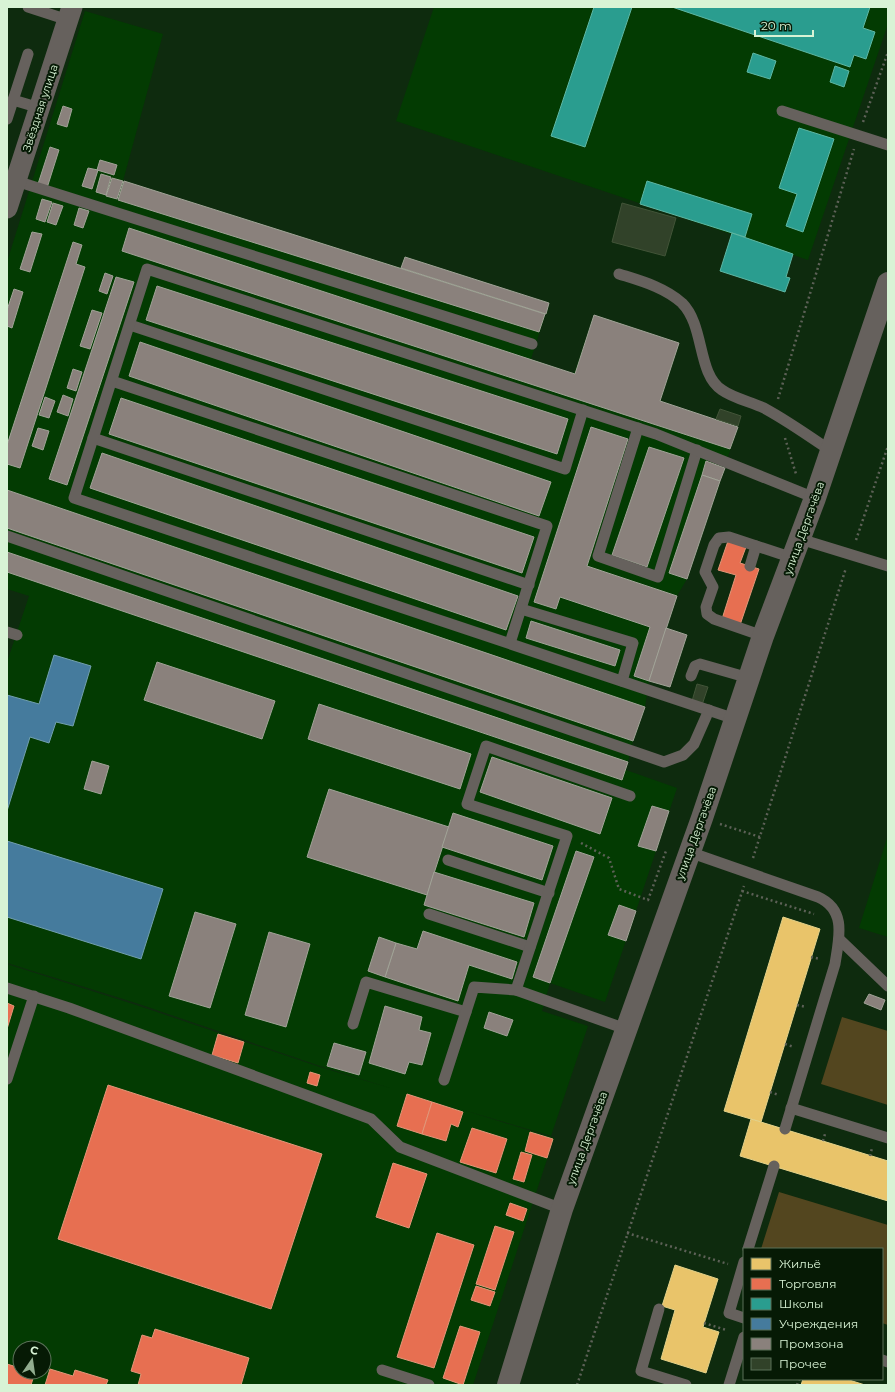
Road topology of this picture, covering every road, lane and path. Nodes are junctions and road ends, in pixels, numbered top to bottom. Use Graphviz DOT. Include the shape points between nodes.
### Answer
graph roads {
  1 [pos="28,7"];
  2 [pos="70,13"];
  3 [pos="888,52"];
  4 [pos="28,54"];
  5 [pos="13,100"];
  6 [pos="40,108"];
  7 [pos="782,111"];
  8 [pos="7,119"];
  9 [pos="859,135"];
  10 [pos="888,145"];
  11 [pos="16,181"];
  12 [pos="7,208"];
  13 [pos="619,274"];
  14 [pos="888,283"];
  15 [pos="130,325"];
  16 [pos="532,344"];
  17 [pos="112,381"];
  18 [pos="583,410"];
  19 [pos="778,416"];
  20 [pos="638,428"];
  21 [pos="93,438"];
  22 [pos="888,446"];
  23 [pos="697,450"];
  24 [pos="831,451"];
  25 [pos="808,495"];
  26 [pos="7,536"];
  27 [pos="756,546"];
  28 [pos="797,549"];
  29 [pos="851,555"];
  30 [pos="750,566"];
  31 [pos="888,566"];
  32 [pos="528,585"];
  33 [pos="521,609"];
  34 [pos="763,636"];
  35 [pos="510,644"];
  36 [pos="691,676"];
  37 [pos="749,678"];
  38 [pos="622,681"];
  39 [pos="710,710"];
  40 [pos="735,719"];
  41 [pos="630,796"];
  42 [pos="719,824"];
  43 [pos="567,836"];
  44 [pos="760,837"];
  45 [pos="667,848"];
  46 [pos="690,852"];
  47 [pos="448,860"];
  48 [pos="749,872"];
  49 [pos="742,891"];
  50 [pos="549,893"];
  51 [pos="429,914"];
  52 [pos="839,922"];
  53 [pos="839,939"];
  54 [pos="530,947"];
  55 [pos="888,986"];
  56 [pos="7,988"];
  57 [pos="516,990"];
  58 [pos="34,996"];
  59 [pos="466,1012"];
  60 [pos="353,1024"];
  61 [pos="626,1028"];
  62 [pos="7,1079"];
  63 [pos="444,1080"];
  64 [pos="791,1108"];
  65 [pos="785,1129"];
  66 [pos="888,1138"];
  67 [pos="774,1166"];
  68 [pos="562,1209"];
  69 [pos="627,1233"];
  70 [pos="748,1248"];
  71 [pos="743,1265"];
  72 [pos="659,1310"];
  73 [pos="743,1318"];
  74 [pos="704,1323"];
  75 [pos="714,1326"];
  76 [pos="743,1340"];
  77 [pos="382,1370"];
  78 [pos="429,1385"];
  79 [pos="508,1385"];
  80 [pos="578,1385"];
  81 [pos="686,1385"];
  82 [pos="729,1385"];
  1 -- 2 [label="lane"];
  2 -- 6 [label="street, Звёздная улица"];
  3 -- 9 [label="path"];
  4 -- 5 [label="lane"];
  5 -- 6 [label="lane"];
  5 -- 8 [label="lane"];
  6 -- 11 [label="street, Звёздная улица"];
  7 -- 9 [label="lane"];
  9 -- 10 [label="lane"];
  9 -- 19 [label="path" via="776,404"];
  11 -- 12 [label="street, Звёздная улица"];
  11 -- 16 [label="lane"];
  13 -- 19 [label="lane" via="664,290 682,304 699,336 710,379 722,390"];
  14 -- 24 [label="street, улица Дергачёва"];
  15 -- 17 [label="lane"];
  15 -- 18 [label="lane" via="147,270"];
  15 -- 18 [label="lane" via="565,469"];
  17 -- 21 [label="lane"];
  17 -- 32 [label="lane" via="547,526"];
  18 -- 20 [label="lane"];
  19 -- 24 [label="lane"];
  19 -- 25 [label="path"];
  20 -- 23 [label="lane"];
  20 -- 23 [label="lane" via="598,556 658,577"];
  21 -- 32 [label="lane"];
  21 -- 35 [label="lane" via="74,498"];
  22 -- 29 [label="path"];
  23 -- 25 [label="lane"];
  24 -- 25 [label="street, улица Дергачёва"];
  25 -- 28 [label="street, улица Дергачёва"];
  26 -- 39 [label="lane" via="664,762 683,755 694,744"];
  27 -- 28 [label="lane"];
  27 -- 30 [label="lane"];
  27 -- 34 [label="lane" via="724,536 716,541 706,569 706,575 713,587 706,611 710,617"];
  28 -- 29 [label="lane"];
  28 -- 34 [label="street, улица Дергачёва"];
  29 -- 31 [label="lane"];
  29 -- 44 [label="path"];
  32 -- 33 [label="lane"];
  33 -- 35 [label="lane"];
  33 -- 38 [label="lane" via="633,642"];
  34 -- 37 [label="street, улица Дергачёва"];
  35 -- 38 [label="lane"];
  36 -- 37 [label="lane" via="695,666 700,664"];
  37 -- 40 [label="street, улица Дергачёва"];
  38 -- 39 [label="lane"];
  39 -- 40 [label="lane"];
  40 -- 46 [label="street, улица Дергачёва"];
  41 -- 43 [label="lane" via="486,746 467,804"];
  42 -- 44 [label="path"];
  43 -- 45 [label="path" via="609,858 619,889 648,900"];
  43 -- 50 [label="lane"];
  44 -- 48 [label="path"];
  46 -- 48 [label="lane"];
  46 -- 61 [label="street, улица Дергачёва"];
  47 -- 50 [label="lane"];
  48 -- 49 [label="path"];
  48 -- 52 [label="lane" via="829,902 836,910"];
  49 -- 52 [label="path"];
  49 -- 69 [label="path"];
  50 -- 54 [label="lane"];
  51 -- 54 [label="lane"];
  52 -- 53 [label="lane"];
  53 -- 55 [label="lane"];
  53 -- 64 [label="lane" via="835,964"];
  54 -- 57 [label="lane"];
  56 -- 58 [label="lane"];
  57 -- 59 [label="lane" via="474,987"];
  57 -- 61 [label="lane"];
  58 -- 62 [label="lane"];
  58 -- 68 [label="lane" via="371,1119 400,1147"];
  59 -- 60 [label="lane" via="366,982"];
  59 -- 63 [label="lane"];
  61 -- 68 [label="street, улица Дергачёва"];
  64 -- 65 [label="lane"];
  64 -- 66 [label="lane"];
  67 -- 70 [label="lane"];
  68 -- 79 [label="street, улица Дергачёва"];
  69 -- 71 [label="path"];
  69 -- 80 [label="path"];
  71 -- 73 [label="lane" via="728,1313"];
  72 -- 81 [label="lane" via="641,1371"];
  74 -- 75 [label="path"];
  76 -- 82 [label="lane"];
  77 -- 78 [label="lane"];
}
